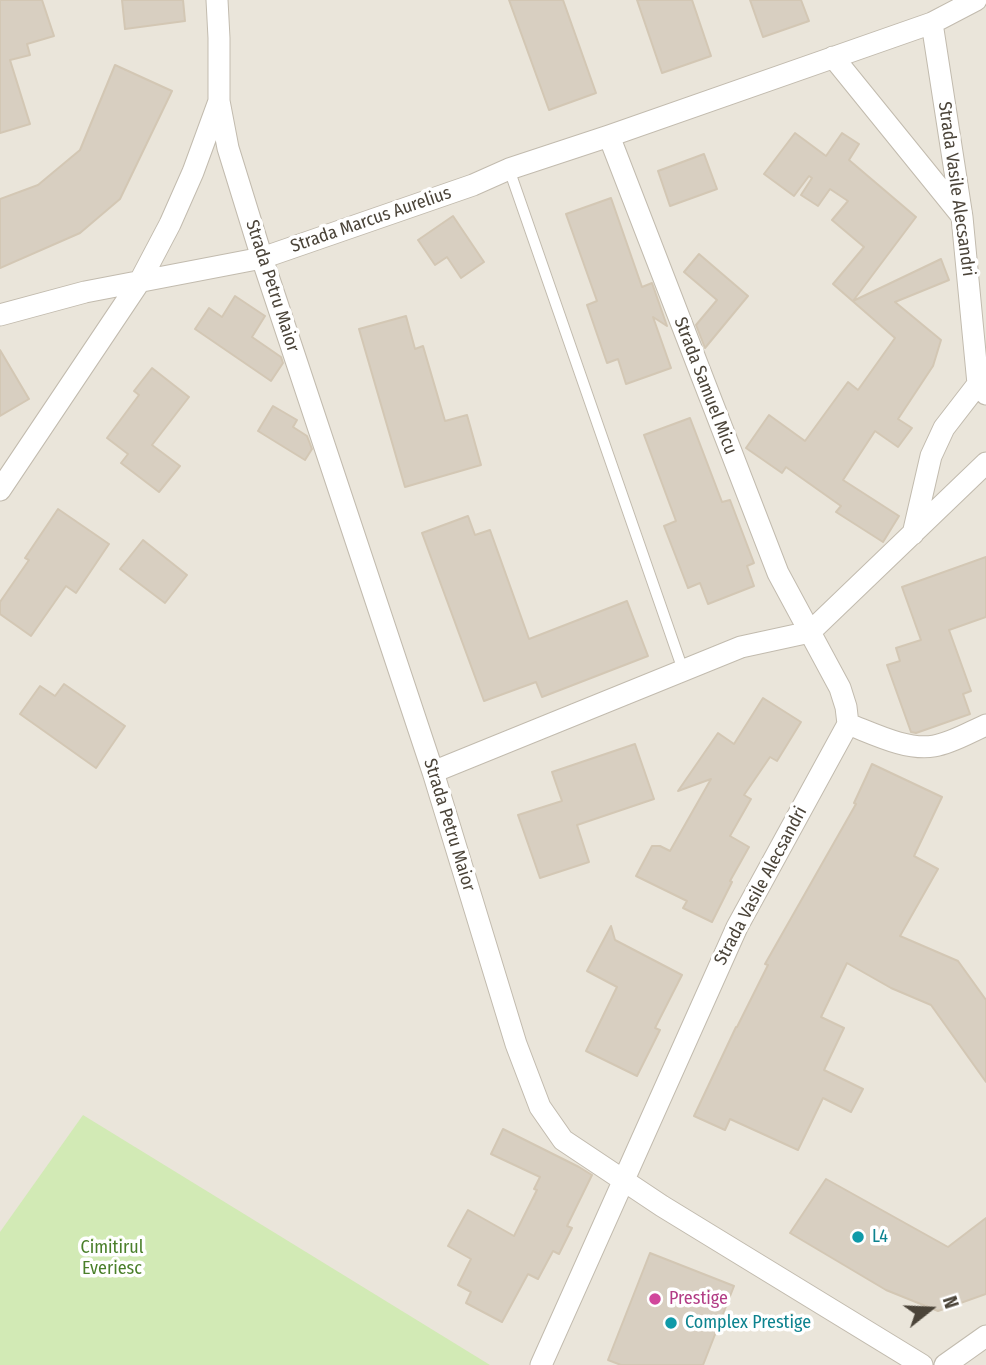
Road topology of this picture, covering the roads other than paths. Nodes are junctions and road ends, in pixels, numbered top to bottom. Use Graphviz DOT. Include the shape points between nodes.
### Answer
graph roads {
  1 [pos="217,0"];
  2 [pos="976,0"];
  3 [pos="932,23"];
  4 [pos="834,57"];
  5 [pos="219,101"];
  6 [pos="609,136"];
  7 [pos="509,169"];
  8 [pos="962,217"];
  9 [pos="262,258"];
  10 [pos="140,281"];
  11 [pos="0,315"];
  12 [pos="982,389"];
  13 [pos="986,463"];
  14 [pos="0,490"];
  15 [pos="913,534"];
  16 [pos="810,632"];
  17 [pos="683,670"];
  18 [pos="848,724"];
  19 [pos="986,725"];
  20 [pos="433,772"];
  21 [pos="622,1180"];
  22 [pos="986,1336"];
  23 [pos="541,1365"];
  24 [pos="922,1365"];
  25 [pos="945,1365"];
  1 -- 5 [label="street"];
  2 -- 3 [label="street"];
  3 -- 4 [label="street"];
  3 -- 8 [label="street, Strada Vasile Alecsandri"];
  4 -- 6 [label="street, Strada Marcus Aurelius"];
  4 -- 8 [label="street"];
  5 -- 9 [label="street, Strada Petru Maior" via="228,148"];
  5 -- 10 [label="street" via="193,172"];
  6 -- 7 [label="street, Strada Marcus Aurelius"];
  6 -- 16 [label="street, Strada Samuel Micu" via="778,573"];
  7 -- 9 [label="street, Strada Marcus Aurelius"];
  7 -- 17 [label="lane"];
  8 -- 12 [label="street, Strada Vasile Alecsandri"];
  9 -- 10 [label="street, Strada Marcus Aurelius"];
  9 -- 20 [label="street, Strada Petru Maior"];
  10 -- 11 [label="street, Strada Marcus Aurelius"];
  10 -- 14 [label="street"];
  12 -- 15 [label="street" via="944,428 931,456"];
  13 -- 15 [label="street"];
  15 -- 16 [label="street"];
  16 -- 17 [label="street" via="741,647"];
  16 -- 18 [label="street" via="840,688"];
  17 -- 20 [label="street"];
  18 -- 19 [label="street" via="913,746 933,746"];
  18 -- 21 [label="street, Strada Vasile Alecsandri" via="737,927"];
  20 -- 21 [label="street, Strada Petru Maior" via="516,1044 540,1107 564,1140"];
  21 -- 23 [label="street, Strada Vasile Alecsandri"];
  21 -- 24 [label="street, Strada Petru Maior"];
  22 -- 25 [label="street"];
}
